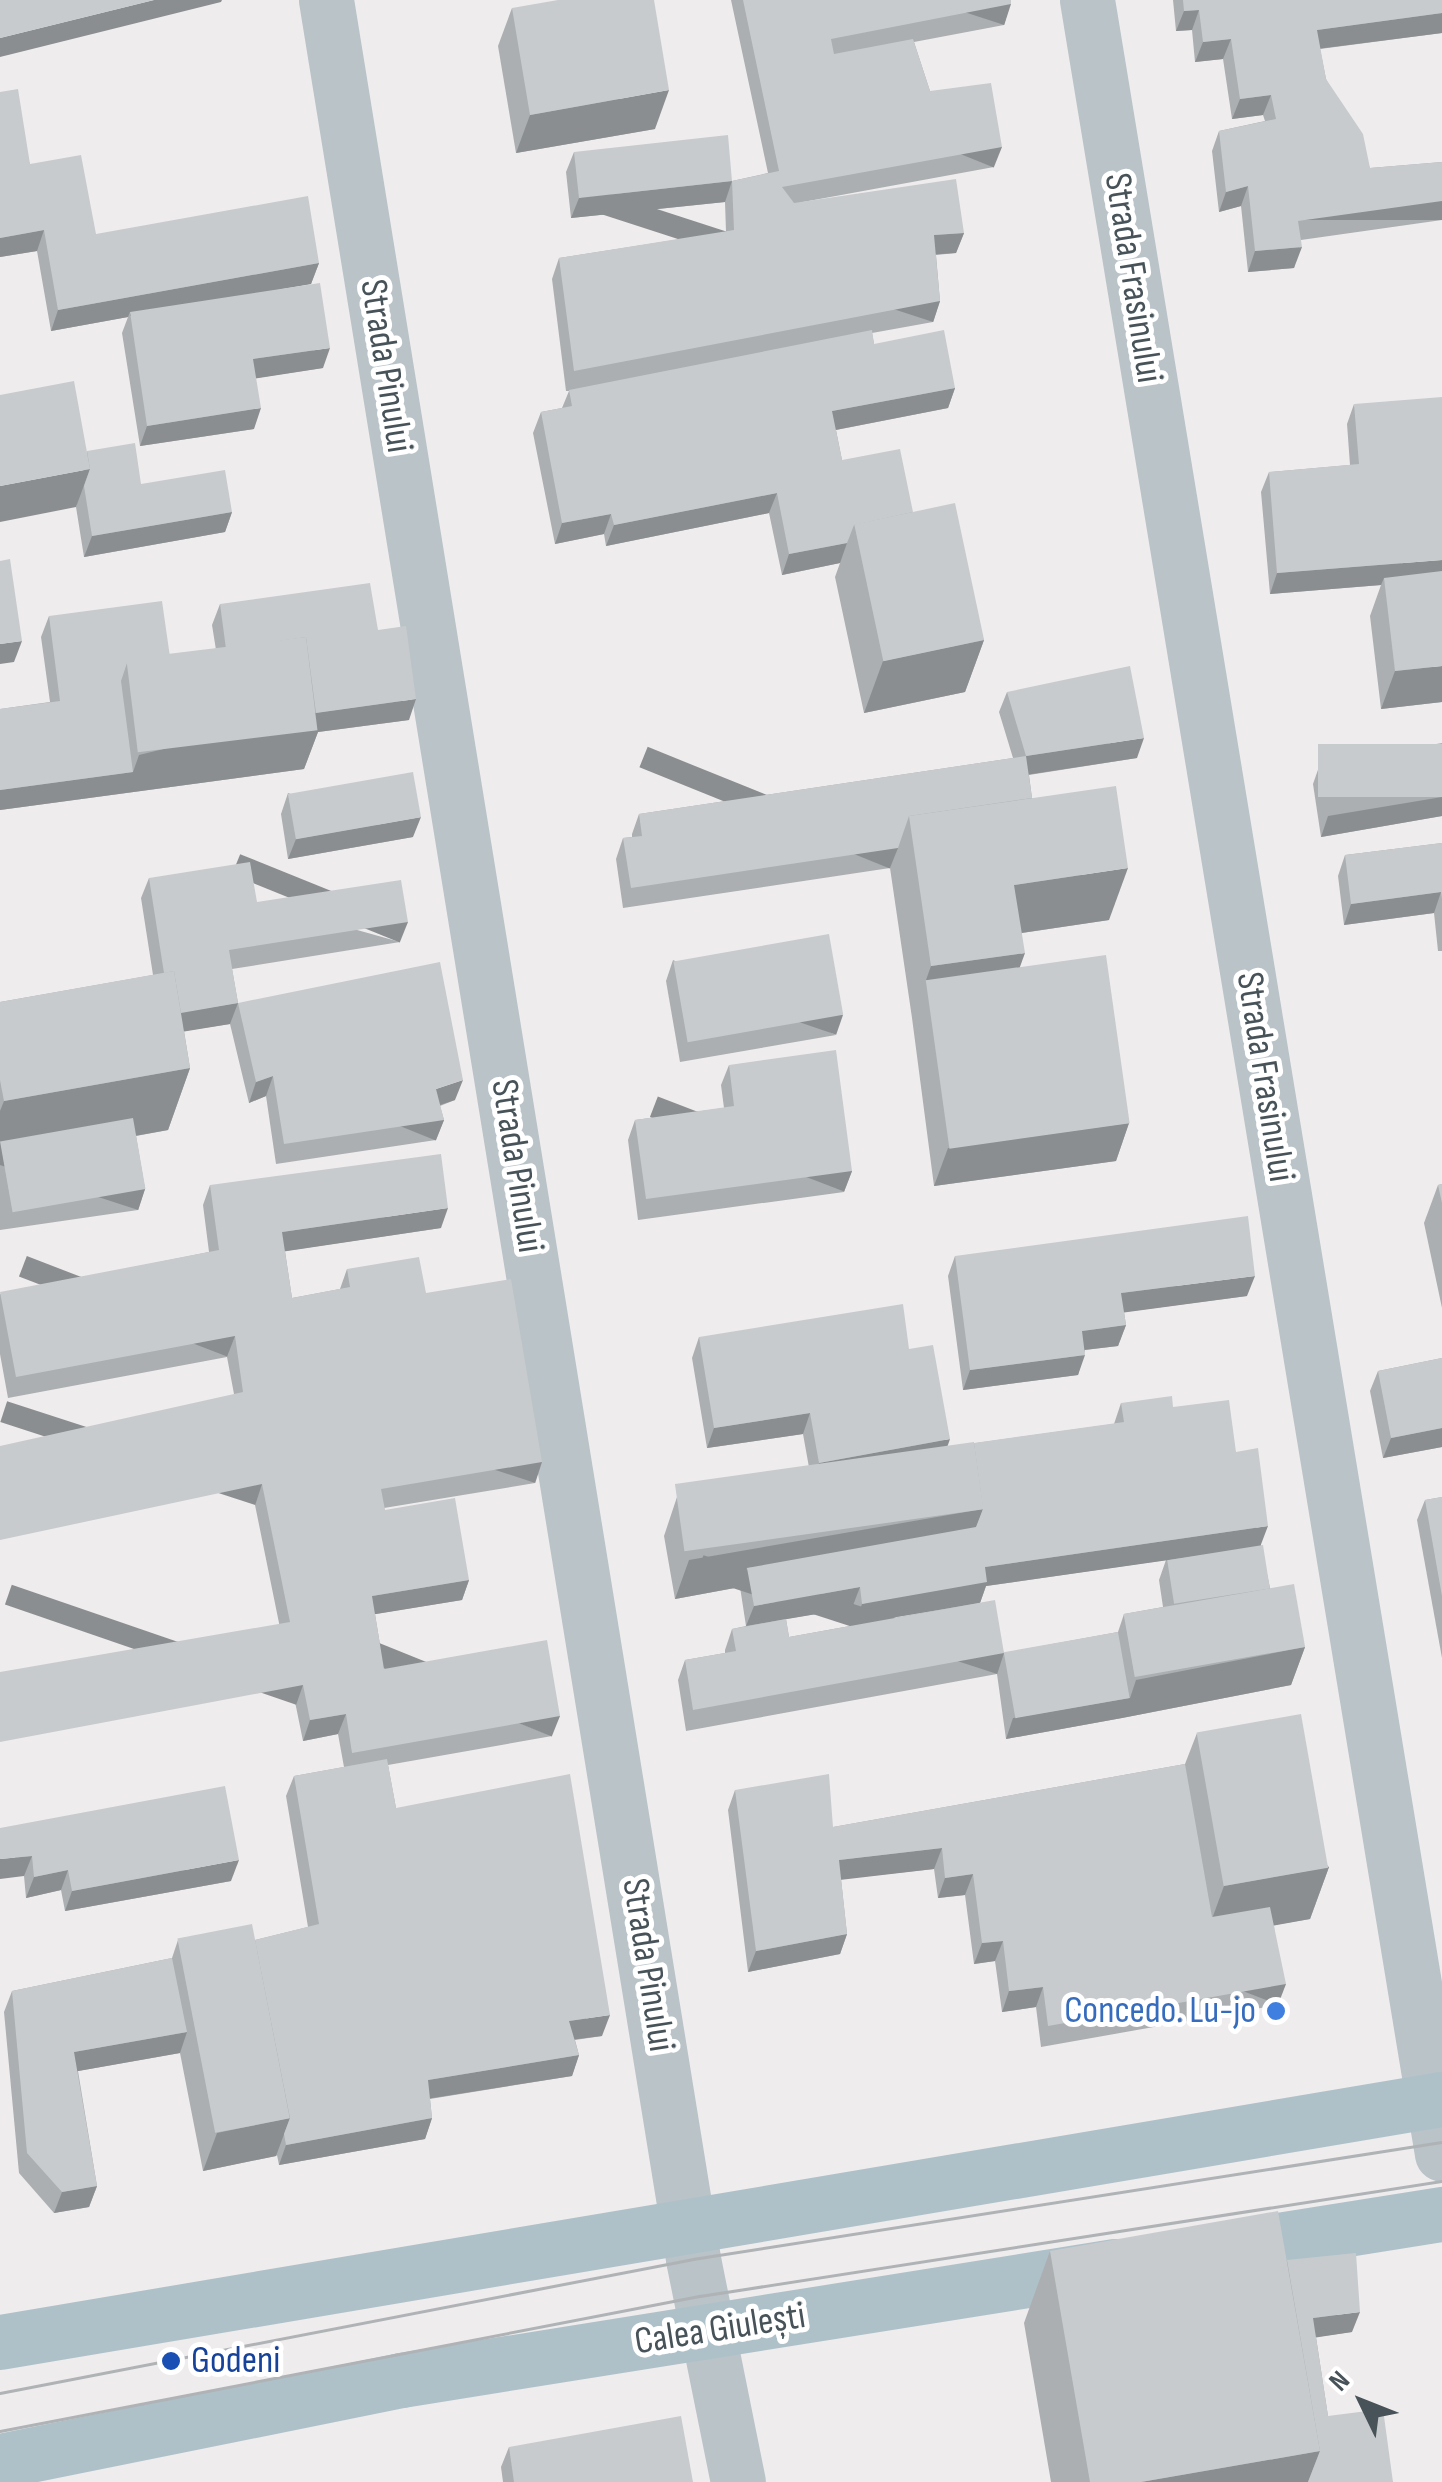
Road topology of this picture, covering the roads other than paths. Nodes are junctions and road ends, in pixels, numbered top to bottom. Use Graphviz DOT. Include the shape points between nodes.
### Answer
graph roads {
  1 [pos="326,0"];
  2 [pos="1087,0"];
  3 [pos="1438,2099"];
  4 [pos="1442,2154"];
  5 [pos="1442,2214"];
  6 [pos="688,2220"];
  7 [pos="707,2331"];
  8 [pos="0,2342"];
  9 [pos="0,2460"];
  10 [pos="738,2482"];
  1 -- 6 [label="street, Strada Pinului"];
  2 -- 3 [label="street, Strada Frasinului"];
  3 -- 4 [label="street, Strada Frasinului"];
  3 -- 6 [label="main road"];
  5 -- 7 [label="main road, Calea Giulești"];
  6 -- 7 [label="street, Strada Pinului"];
  6 -- 8 [label="main road"];
  7 -- 9 [label="main road, Calea Giulești" via="400,2380"];
  7 -- 10 [label="street, Strada Pinului"];
}
